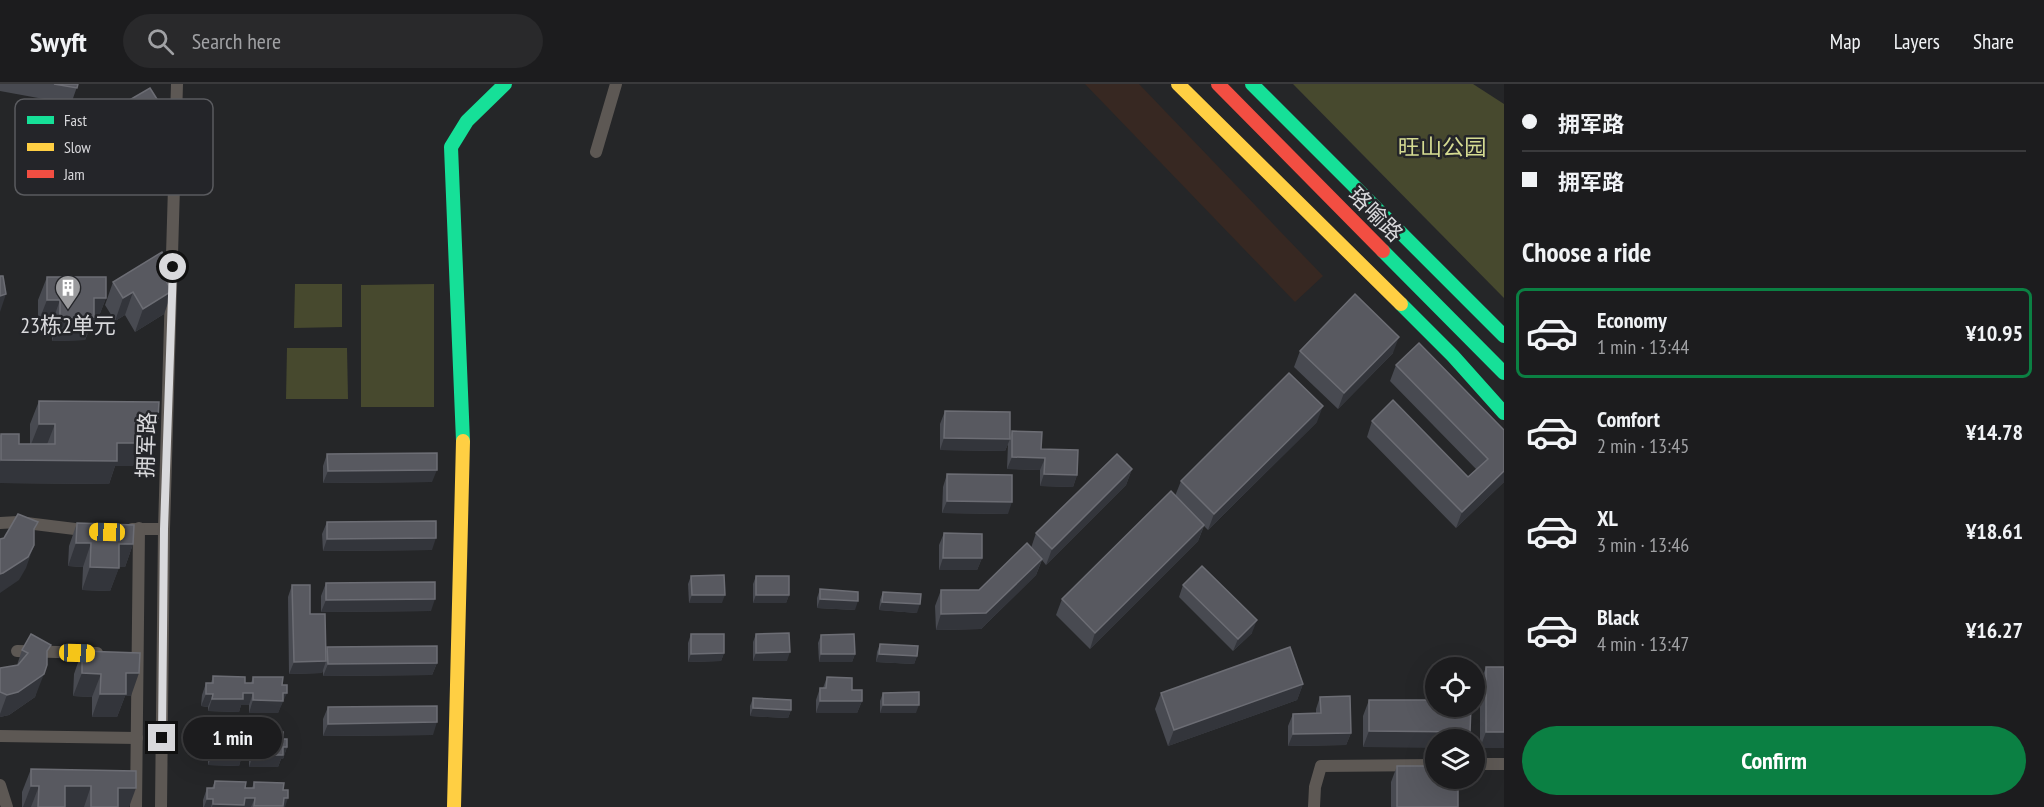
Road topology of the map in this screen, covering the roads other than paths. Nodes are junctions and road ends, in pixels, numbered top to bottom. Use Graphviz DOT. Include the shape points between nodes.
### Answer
graph roads {
  1 [pos="177,84"];
  2 [pos="505,84"];
  3 [pos="616,84"];
  4 [pos="1178,84"];
  5 [pos="1218,84"];
  6 [pos="1252,84"];
  7 [pos="1269,84"];
  8 [pos="177,99"];
  9 [pos="596,152"];
  10 [pos="174,195"];
  11 [pos="1504,320"];
  12 [pos="1504,336"];
  13 [pos="1504,373"];
  14 [pos="1504,413"];
  15 [pos="0,523"];
  16 [pos="139,528"];
  17 [pos="164,529"];
  18 [pos="17,651"];
  19 [pos="105,654"];
  20 [pos="0,736"];
  21 [pos="137,738"];
  22 [pos="1485,764"];
  23 [pos="1504,764"];
  24 [pos="1425,765"];
  25 [pos="0,784"];
  26 [pos="7,807"];
  27 [pos="136,807"];
  28 [pos="160,807"];
  29 [pos="454,807"];
  30 [pos="1314,807"];
  1 -- 8 [label="street, 拥军路"];
  2 -- 29 [label="main road" via="467,121 450,147 463,445"];
  3 -- 9 [label="street"];
  4 -- 14 [label="main road" via="1453,356"];
  5 -- 13 [label="main road, 珞喻路"];
  6 -- 12 [label="main road, 珞喻路"];
  7 -- 11 [label="main road"];
  10 -- 17 [label="street, 拥军路"];
  15 -- 16 [label="street" via="44,524 76,531"];
  16 -- 17 [label="street"];
  16 -- 21 [label="street" via="132,655"];
  17 -- 28 [label="street, 拥军路"];
  18 -- 19 [label="street"];
  20 -- 21 [label="street"];
  21 -- 27 [label="street"];
  22 -- 23 [label="street"];
  24 -- 30 [label="street" via="1321,766"];
  25 -- 26 [label="street"];
}
